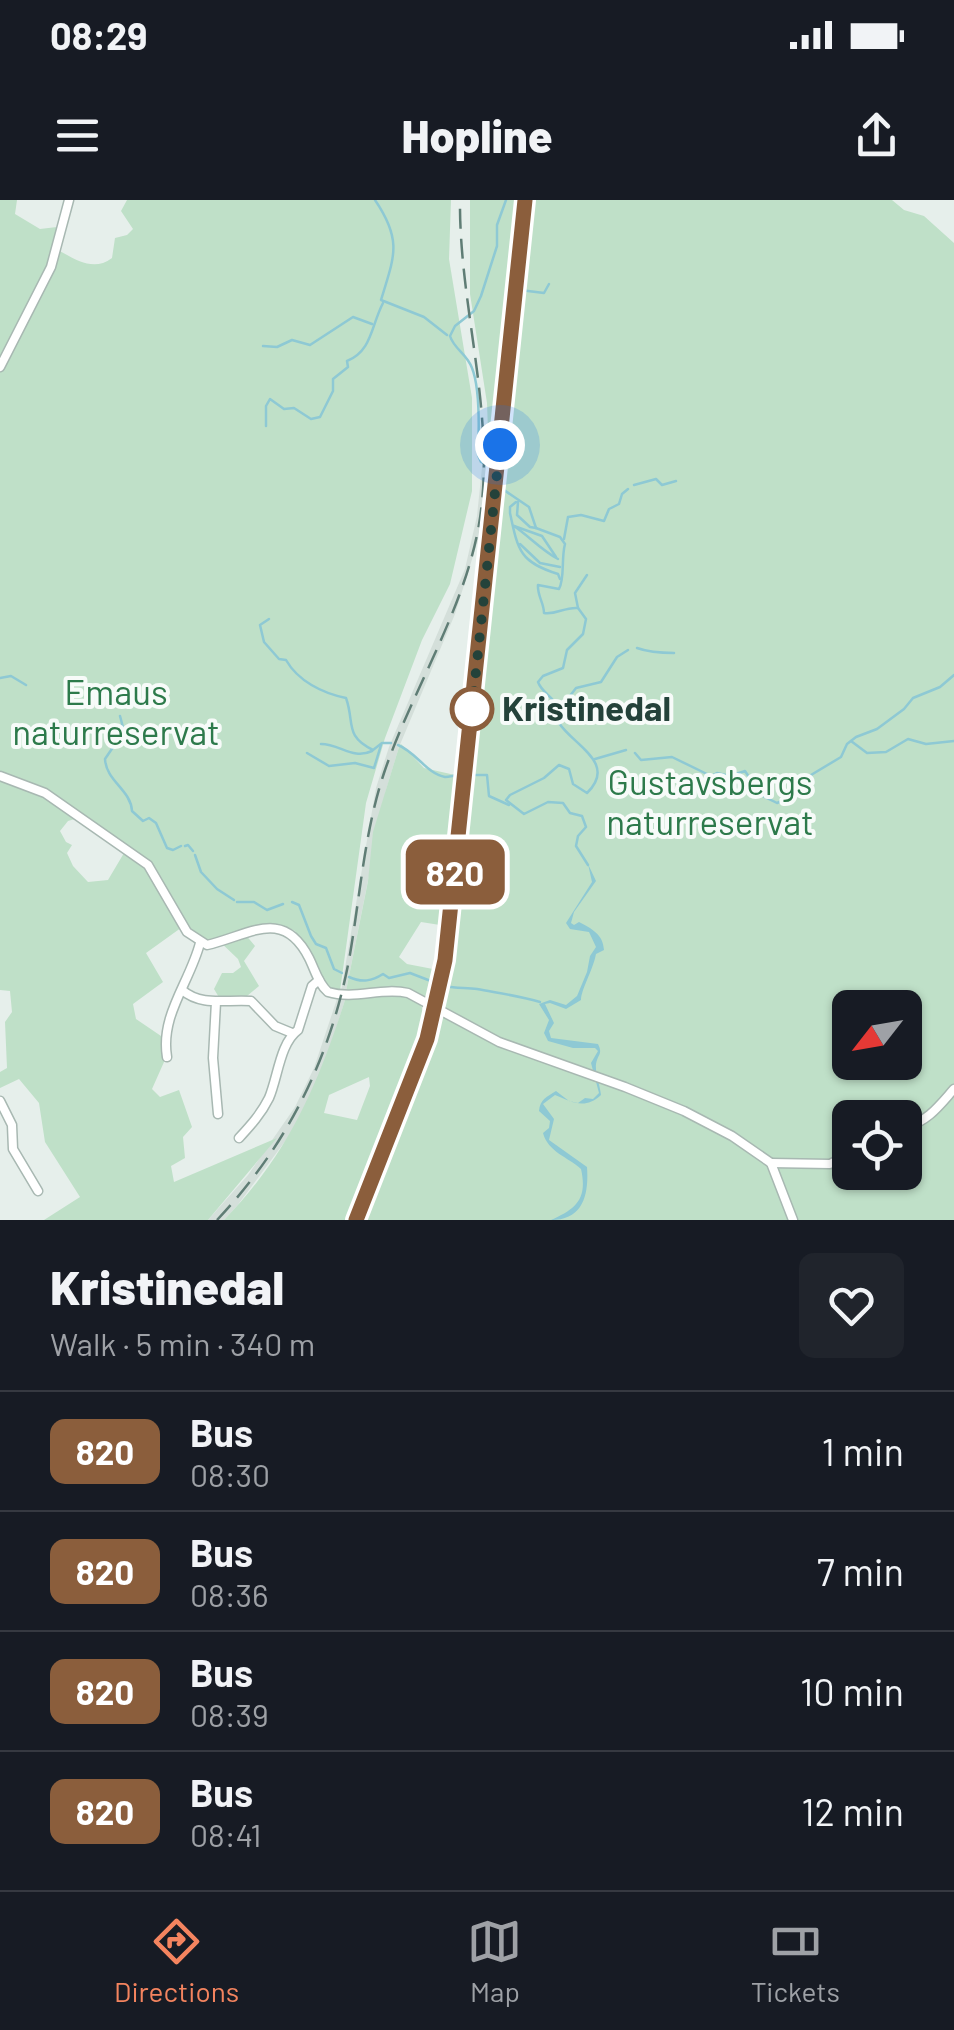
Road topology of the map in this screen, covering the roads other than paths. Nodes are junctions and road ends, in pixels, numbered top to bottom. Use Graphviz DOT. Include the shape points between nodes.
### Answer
graph roads {
  1 [pos="70,200"];
  2 [pos="524,200"];
  3 [pos="0,366"];
  4 [pos="0,776"];
  5 [pos="200,943"];
  6 [pos="318,980"];
  7 [pos="182,990"];
  8 [pos="216,1002"];
  9 [pos="436,1007"];
  10 [pos="292,1032"];
  11 [pos="167,1057"];
  12 [pos="954,1089"];
  13 [pos="0,1102"];
  14 [pos="218,1114"];
  15 [pos="922,1122"];
  16 [pos="239,1138"];
  17 [pos="771,1162"];
  18 [pos="832,1163"];
  19 [pos="38,1191"];
  20 [pos="356,1220"];
  21 [pos="793,1220"];
  1 -- 3 [label="street" via="52,267"];
  2 -- 9 [label="street"];
  4 -- 5 [label="street" via="46,793 148,865"];
  5 -- 6 [label="street" via="286,929"];
  5 -- 7 [label="street"];
  6 -- 9 [label="street" via="341,995 402,991"];
  6 -- 10 [label="street"];
  7 -- 8 [label="street"];
  7 -- 11 [label="street" via="167,1027"];
  8 -- 10 [label="street" via="250,1001 275,1026"];
  8 -- 14 [label="street"];
  9 -- 17 [label="street" via="499,1042 700,1118"];
  9 -- 20 [label="street"];
  10 -- 16 [label="street" via="268,1101"];
  12 -- 15 [label="street"];
  13 -- 19 [label="street" via="12,1124 13,1149"];
  17 -- 18 [label="street"];
  17 -- 21 [label="street"];
}
